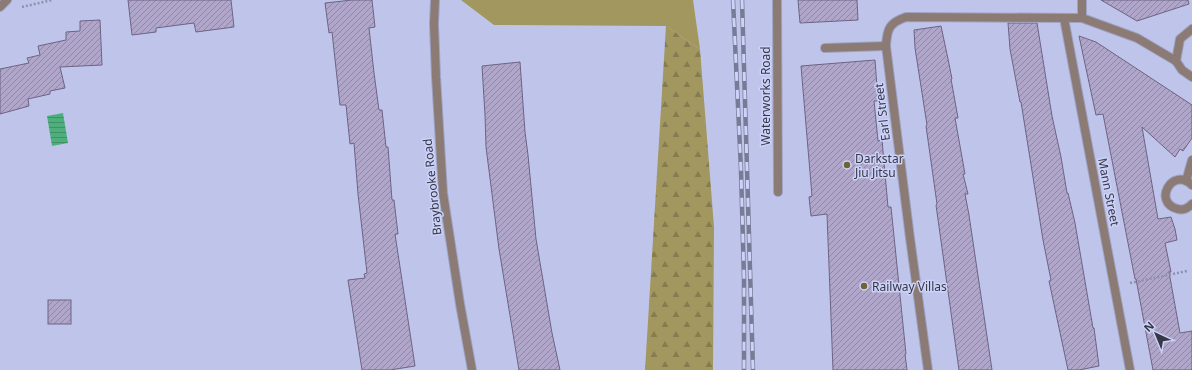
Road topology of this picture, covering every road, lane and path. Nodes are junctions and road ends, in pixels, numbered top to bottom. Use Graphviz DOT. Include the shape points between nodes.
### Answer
graph roads {
  1 [pos="7,0"];
  2 [pos="52,0"];
  3 [pos="435,0"];
  4 [pos="777,0"];
  5 [pos="1082,0"];
  6 [pos="0,7"];
  7 [pos="15,9"];
  8 [pos="1064,18"];
  9 [pos="1082,18"];
  10 [pos="1192,29"];
  11 [pos="886,46"];
  12 [pos="824,48"];
  13 [pos="1176,61"];
  14 [pos="1192,77"];
  15 [pos="1192,160"];
  16 [pos="1189,183"];
  17 [pos="778,192"];
  18 [pos="1192,204"];
  19 [pos="1187,271"];
  20 [pos="1148,280"];
  21 [pos="472,370"];
  22 [pos="928,370"];
  23 [pos="1130,370"];
  1 -- 6 [label="street"];
  2 -- 7 [label="path"];
  3 -- 21 [label="street, Braybrooke Road" via="436,77 443,193"];
  4 -- 17 [label="street, Waterworks Road"];
  5 -- 9 [label="street"];
  8 -- 9 [label="street, Earl Street"];
  8 -- 11 [label="street, Earl Street" via="906,17 890,27"];
  8 -- 23 [label="street, Mann Street"];
  9 -- 13 [label="street, Earl Street" via="1137,38"];
  10 -- 13 [label="street" via="1180,39"];
  11 -- 12 [label="street"];
  11 -- 22 [label="street, Earl Street"];
  13 -- 14 [label="street, Earl Street" via="1182,70"];
  15 -- 16 [label="street"];
  16 -- 18 [label="street" via="1182,179 1169,185 1166,189 1166,199 1171,207 1181,210"];
  19 -- 20 [label="path"];
}
